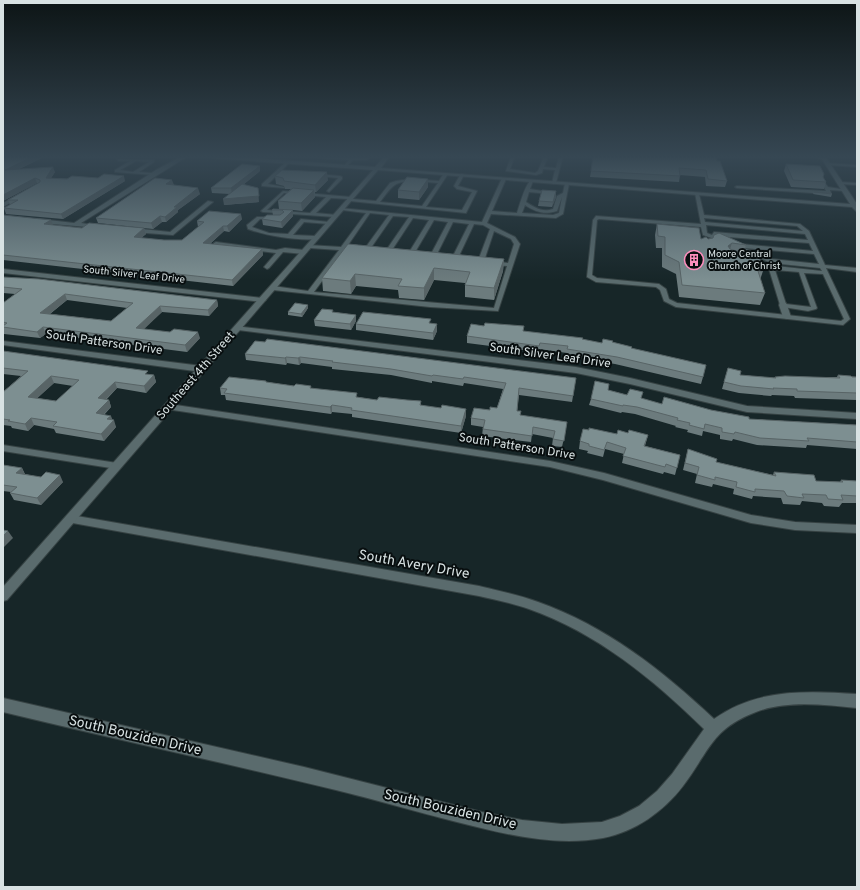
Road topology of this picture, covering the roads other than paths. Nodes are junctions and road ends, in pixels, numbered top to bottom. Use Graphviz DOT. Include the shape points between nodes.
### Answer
graph roads {
  1 [pos="17,198"];
  2 [pos="117,198"];
  3 [pos="277,198"];
  4 [pos="326,198"];
  5 [pos="345,198"];
  6 [pos="381,198"];
  7 [pos="430,198"];
  8 [pos="472,198"];
  9 [pos="496,198"];
  10 [pos="524,198"];
  11 [pos="559,198"];
  12 [pos="564,198"];
  13 [pos="698,198"];
  14 [pos="748,198"];
  15 [pos="812,198"];
  16 [pos="850,198"];
  17 [pos="351,199"];
  18 [pos="769,199"];
  19 [pos="210,202"];
  20 [pos="523,202"];
  21 [pos="377,203"];
  22 [pos="816,203"];
  23 [pos="3,205"];
  24 [pos="856,207"];
  25 [pos="423,208"];
  26 [pos="342,209"];
  27 [pos="369,212"];
  28 [pos="490,212"];
  29 [pos="312,214"];
  30 [pos="392,214"];
  31 [pos="519,214"];
  32 [pos="335,216"];
  33 [pos="412,216"];
  34 [pos="701,216"];
  35 [pos="432,218"];
  36 [pos="32,220"];
  37 [pos="304,220"];
  38 [pos="451,220"];
  39 [pos="329,223"];
  40 [pos="472,223"];
  41 [pos="76,224"];
  42 [pos="484,224"];
  43 [pos="703,224"];
  44 [pos="104,227"];
  45 [pos="493,228"];
  46 [pos="125,229"];
  47 [pos="705,233"];
  48 [pos="806,233"];
  49 [pos="289,236"];
  50 [pos="316,238"];
  51 [pos="706,241"];
  52 [pos="811,242"];
  53 [pos="216,244"];
  54 [pos="734,245"];
  55 [pos="310,246"];
  56 [pos="343,249"];
  57 [pos="278,251"];
  58 [pos="304,252"];
  59 [pos="388,252"];
  60 [pos="816,253"];
  61 [pos="419,254"];
  62 [pos="426,255"];
  63 [pos="434,256"];
  64 [pos="441,257"];
  65 [pos="448,258"];
  66 [pos="455,258"];
  67 [pos="461,259"];
  68 [pos="474,261"];
  69 [pos="481,261"];
  70 [pos="750,261"];
  71 [pos="771,261"];
  72 [pos="510,265"];
  73 [pos="823,266"];
  74 [pos="267,267"];
  75 [pos="857,270"];
  76 [pos="3,271"];
  77 [pos="801,271"];
  78 [pos="826,273"];
  79 [pos="273,288"];
  80 [pos="310,293"];
  81 [pos="262,300"];
  82 [pos="783,305"];
  83 [pos="787,317"];
  84 [pos="238,328"];
  85 [pos="3,343"];
  86 [pos="202,369"];
  87 [pos="169,407"];
  88 [pos="857,416"];
  89 [pos="3,448"];
  90 [pos="118,466"];
  91 [pos="71,519"];
  92 [pos="857,529"];
  93 [pos="3,596"];
  94 [pos="857,701"];
  95 [pos="3,705"];
  96 [pos="714,729"];
  1 -- 23 [label="street"];
  2 -- 41 [label="street"];
  3 -- 29 [label="lane" via="263,211"];
  4 -- 29 [label="lane"];
  5 -- 17 [label="lane"];
  6 -- 21 [label="lane"];
  7 -- 25 [label="lane"];
  8 -- 25 [label="lane" via="466,211"];
  9 -- 28 [label="lane"];
  10 -- 20 [label="lane"];
  11 -- 20 [label="lane" via="555,210 545,212 528,210"];
  12 -- 31 [label="lane" via="561,214"];
  13 -- 34 [label="lane"];
  14 -- 18 [label="street"];
  15 -- 22 [label="lane"];
  16 -- 24 [label="street"];
  17 -- 21 [label="lane"];
  17 -- 26 [label="street, Southeast 4th Street"];
  18 -- 22 [label="street"];
  19 -- 46 [label="street" via="171,234"];
  20 -- 31 [label="lane"];
  21 -- 25 [label="lane"];
  22 -- 24 [label="street"];
  26 -- 27 [label="lane"];
  26 -- 32 [label="street, Southeast 4th Street"];
  27 -- 30 [label="lane"];
  27 -- 56 [label="lane"];
  28 -- 31 [label="lane"];
  28 -- 42 [label="lane"];
  29 -- 32 [label="lane"];
  30 -- 33 [label="lane"];
  30 -- 56 [label="lane" via="369,251"];
  32 -- 39 [label="street, Southeast 4th Street"];
  33 -- 35 [label="lane"];
  33 -- 59 [label="lane"];
  34 -- 43 [label="lane"];
  34 -- 48 [label="lane" via="798,225"];
  35 -- 38 [label="lane"];
  35 -- 61 [label="lane" via="408,253"];
  36 -- 41 [label="street"];
  37 -- 39 [label="lane"];
  37 -- 49 [label="lane"];
  37 -- 49 [label="lane" via="266,217 256,220 250,226 268,234"];
  38 -- 40 [label="lane"];
  38 -- 63 [label="lane"];
  39 -- 50 [label="street, Southeast 4th Street"];
  40 -- 42 [label="lane"];
  40 -- 66 [label="lane"];
  41 -- 44 [label="street"];
  42 -- 45 [label="lane"];
  43 -- 47 [label="lane"];
  43 -- 48 [label="lane"];
  43 -- 83 [label="lane" via="598,217 595,220 589,276 596,280 657,285 662,289 666,300 676,306"];
  45 -- 69 [label="lane"];
  45 -- 72 [label="lane" via="513,238 517,244"];
  47 -- 51 [label="lane"];
  47 -- 52 [label="lane"];
  47 -- 54 [label="lane"];
  48 -- 52 [label="lane"];
  49 -- 50 [label="lane"];
  50 -- 55 [label="street, Southeast 4th Street"];
  52 -- 60 [label="lane"];
  53 -- 57 [label="lane"];
  54 -- 60 [label="lane"];
  54 -- 71 [label="lane"];
  55 -- 56 [label="lane"];
  55 -- 58 [label="street, Southeast 4th Street"];
  56 -- 80 [label="lane"];
  57 -- 58 [label="lane"];
  57 -- 74 [label="lane" via="280,253"];
  58 -- 79 [label="street, Southeast 4th Street"];
  60 -- 73 [label="lane"];
  62 -- 63 [label="lane"];
  63 -- 64 [label="lane"];
  65 -- 66 [label="lane"];
  66 -- 67 [label="lane"];
  68 -- 69 [label="lane"];
  69 -- 72 [label="lane"];
  70 -- 71 [label="lane"];
  71 -- 73 [label="lane"];
  72 -- 80 [label="lane" via="496,310"];
  73 -- 75 [label="lane"];
  73 -- 78 [label="lane"];
  76 -- 81 [label="street, South Silver Leaf Drive"];
  77 -- 78 [label="lane"];
  77 -- 82 [label="lane" via="774,268 771,270"];
  77 -- 82 [label="lane" via="814,308"];
  78 -- 83 [label="lane" via="847,319 843,323"];
  79 -- 80 [label="lane"];
  79 -- 81 [label="street, Southeast 4th Street"];
  81 -- 84 [label="street, Southeast 4th Street"];
  82 -- 83 [label="street"];
  84 -- 86 [label="street, Southeast 4th Street"];
  84 -- 88 [label="street, South Silver Leaf Drive" via="576,370 746,409"];
  85 -- 86 [label="street, South Patterson Drive"];
  86 -- 87 [label="street, Southeast 4th Street"];
  87 -- 90 [label="street, Southeast 4th Street"];
  87 -- 92 [label="street, South Patterson Drive" via="550,464 751,519 795,526"];
  89 -- 90 [label="street"];
  90 -- 91 [label="street, Southeast 4th Street"];
  91 -- 93 [label="street, Southeast 4th Street"];
  91 -- 96 [label="street, South Avery Drive" via="479,591 540,607 612,643 637,660"];
  94 -- 96 [label="street, South Bouziden Drive" via="813,699 759,704 736,714"];
  95 -- 96 [label="street, South Bouziden Drive" via="316,777 491,822 538,830 579,832 605,829 644,812 677,781 703,741"];
}
